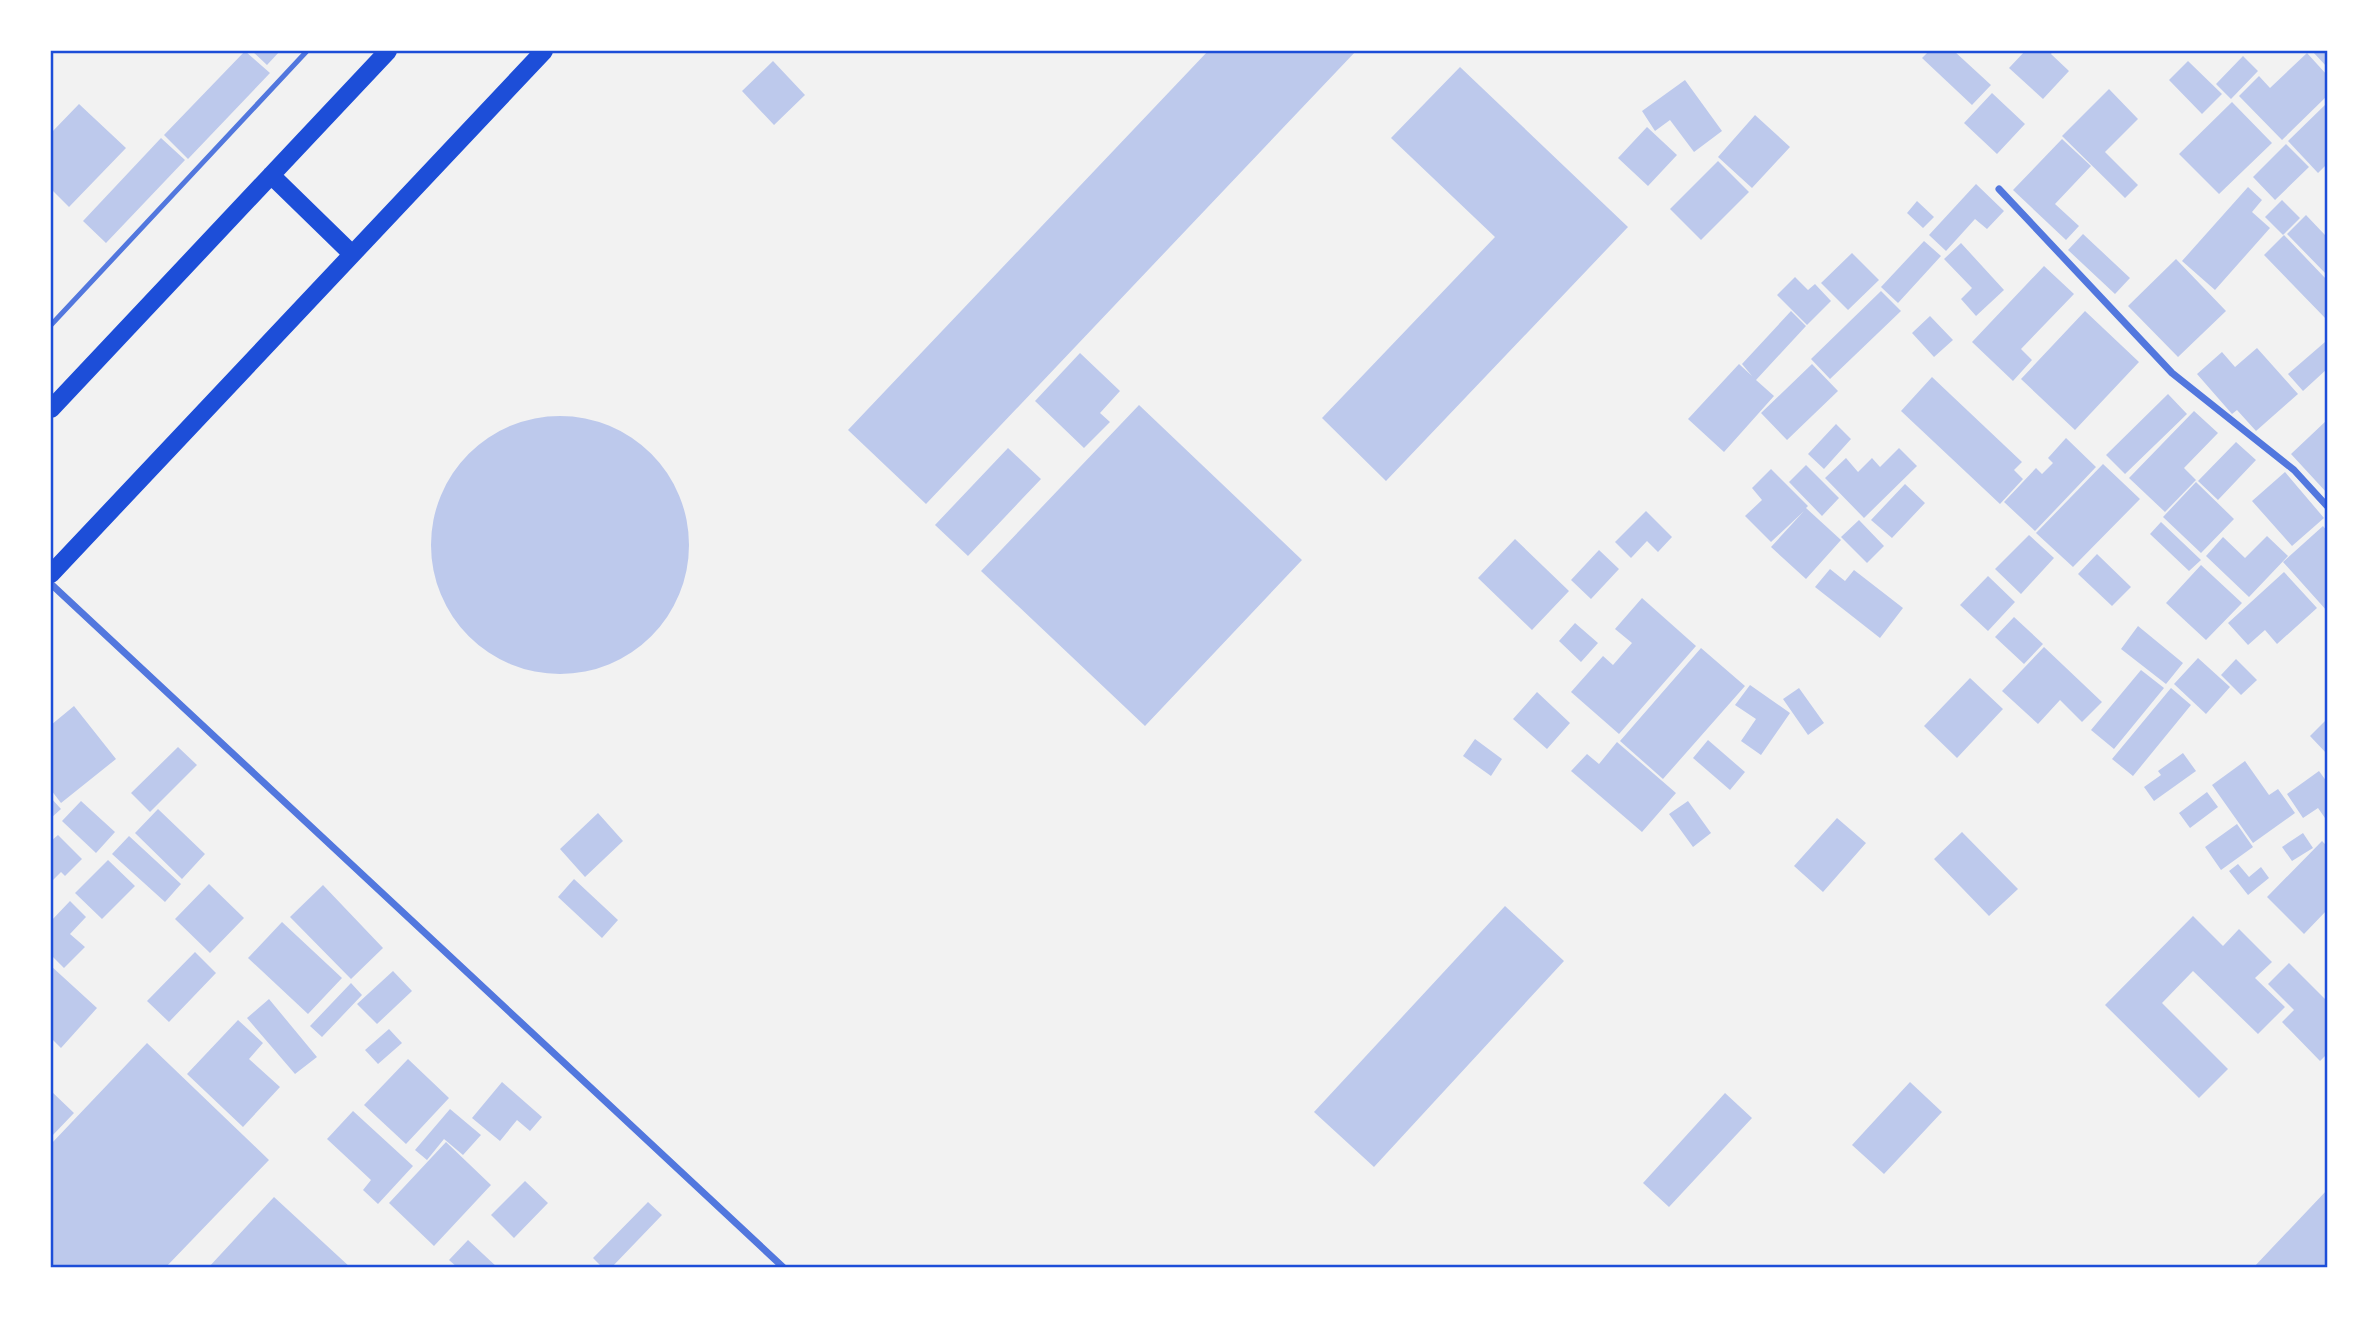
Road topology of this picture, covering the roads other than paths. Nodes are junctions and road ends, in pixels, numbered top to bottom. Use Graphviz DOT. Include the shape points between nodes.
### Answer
graph roads {
  1 [pos="307,51"];
  2 [pos="388,51"];
  3 [pos="544,51"];
  4 [pos="271,175"];
  5 [pos="1999,189"];
  6 [pos="352,254"];
  7 [pos="51,325"];
  8 [pos="51,409"];
  9 [pos="2327,506"];
  10 [pos="51,574"];
  11 [pos="51,584"];
  12 [pos="784,1268"];
  1 -- 7 [label="lane"];
  2 -- 4 [label="main road"];
  3 -- 6 [label="main road"];
  4 -- 6 [label="main road"];
  4 -- 8 [label="main road"];
  5 -- 9 [label="street" via="2172,373 2294,470"];
  6 -- 10 [label="main road"];
  11 -- 12 [label="street"];
}
